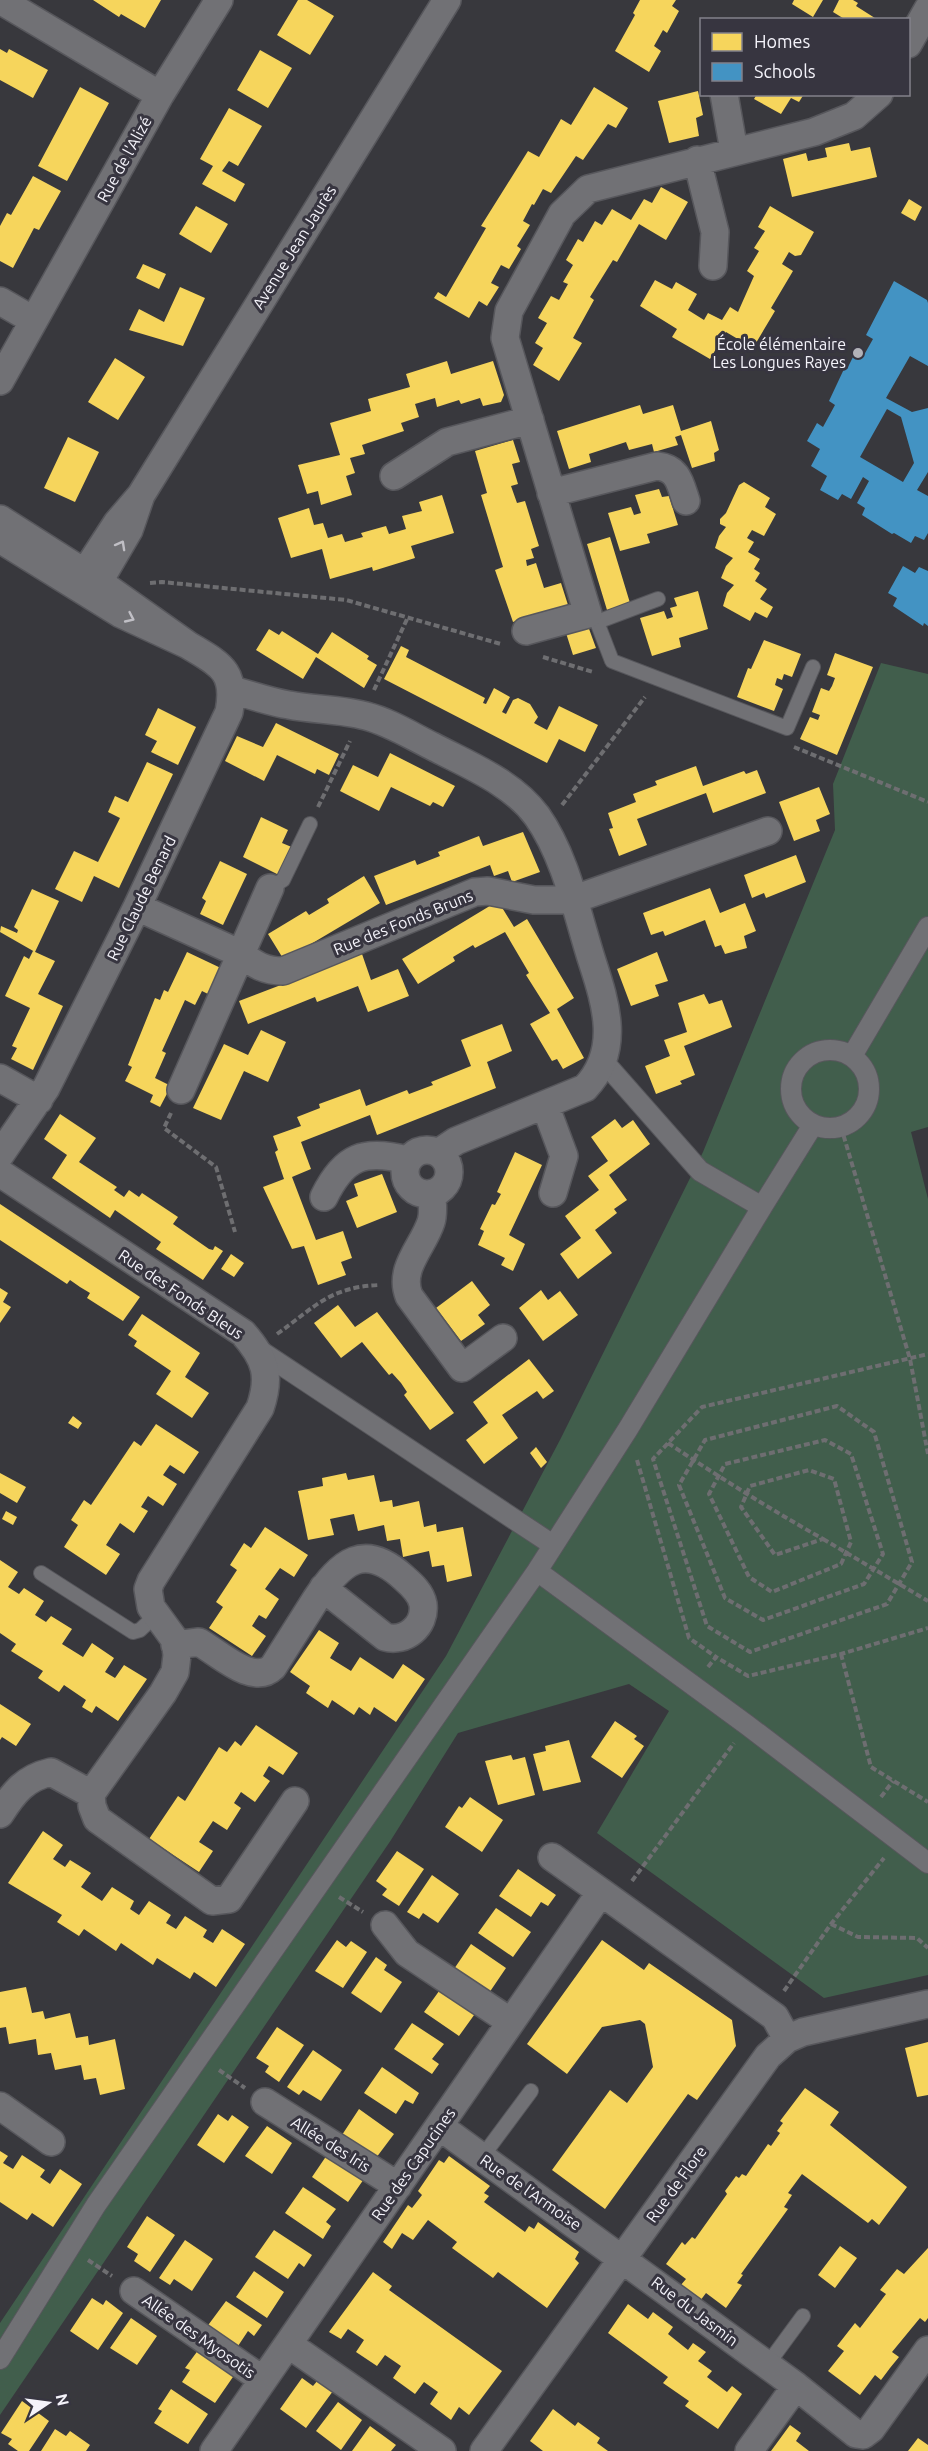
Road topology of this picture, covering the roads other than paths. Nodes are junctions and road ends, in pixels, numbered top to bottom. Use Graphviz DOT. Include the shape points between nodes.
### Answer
graph roads {
  1 [pos="0,0"];
  2 [pos="219,0"];
  3 [pos="447,0"];
  4 [pos="928,9"];
  5 [pos="910,42"];
  6 [pos="160,95"];
  7 [pos="724,96"];
  8 [pos="877,96"];
  9 [pos="734,152"];
  10 [pos="698,160"];
  11 [pos="713,266"];
  12 [pos="0,301"];
  13 [pos="33,320"];
  14 [pos="0,381"];
  15 [pos="530,420"];
  16 [pos="394,476"];
  17 [pos="551,493"];
  18 [pos="686,501"];
  19 [pos="0,519"];
  20 [pos="0,539"];
  21 [pos="87,583"];
  22 [pos="658,599"];
  23 [pos="592,618"];
  24 [pos="523,644"];
  25 [pos="188,645"];
  26 [pos="813,667"];
  27 [pos="232,690"];
  28 [pos="310,824"];
  29 [pos="768,831"];
  30 [pos="270,888"];
  31 [pos="572,900"];
  32 [pos="137,907"];
  33 [pos="928,927"];
  34 [pos="241,954"];
  35 [pos="852,1056"];
  36 [pos="604,1062"];
  37 [pos="0,1078"];
  38 [pos="181,1090"];
  39 [pos="39,1100"];
  40 [pos="545,1105"];
  41 [pos="813,1125"];
  42 [pos="438,1153"];
  43 [pos="0,1155"];
  44 [pos="407,1160"];
  45 [pos="0,1173"];
  46 [pos="553,1192"];
  47 [pos="432,1194"];
  48 [pos="324,1197"];
  49 [pos="762,1207"];
  50 [pos="503,1338"];
  51 [pos="256,1348"];
  52 [pos="553,1545"];
  53 [pos="537,1571"];
  54 [pos="41,1573"];
  55 [pos="323,1588"];
  56 [pos="156,1615"];
  57 [pos="175,1645"];
  58 [pos="91,1794"];
  59 [pos="294,1801"];
  60 [pos="0,1814"];
  61 [pos="552,1857"];
  62 [pos="928,1863"];
  63 [pos="608,1898"];
  64 [pos="384,1925"];
  65 [pos="928,2004"];
  66 [pos="511,2022"];
  67 [pos="781,2028"];
  68 [pos="531,2091"];
  69 [pos="265,2102"];
  70 [pos="0,2106"];
  71 [pos="439,2126"];
  72 [pos="51,2142"];
  73 [pos="482,2157"];
  74 [pos="398,2186"];
  75 [pos="623,2259"];
  76 [pos="134,2291"];
  77 [pos="803,2316"];
  78 [pos="288,2343"];
  79 [pos="928,2350"];
  80 [pos="0,2359"];
  81 [pos="767,2365"];
  82 [pos="263,2380"];
  83 [pos="796,2386"];
  84 [pos="863,2443"];
  85 [pos="214,2451"];
  86 [pos="442,2451"];
  87 [pos="484,2451"];
  88 [pos="749,2451"];
  1 -- 6 [label="street"];
  2 -- 6 [label="street, Rue de l'Alizé"];
  3 -- 21 [label="street, Avenue Jean Jaurès" via="141,495 129,530"];
  4 -- 5 [label="street"];
  6 -- 13 [label="street, Rue de l'Alizé"];
  7 -- 9 [label="street"];
  8 -- 9 [label="street" via="854,116 830,126"];
  9 -- 10 [label="street"];
  10 -- 11 [label="street" via="716,232"];
  10 -- 15 [label="street" via="588,189 562,214 509,311 506,338"];
  12 -- 13 [label="street"];
  13 -- 14 [label="street, Rue de l'Alizé"];
  15 -- 16 [label="street" via="447,442"];
  15 -- 17 [label="street"];
  17 -- 18 [label="street" via="657,466 669,467 679,477"];
  17 -- 23 [label="street"];
  19 -- 21 [label="street"];
  20 -- 21 [label="street"];
  21 -- 25 [label="street" via="129,602"];
  21 -- 25 [label="street, one-way" via="121,614"];
  22 -- 23 [label="lane"];
  23 -- 24 [label="street"];
  23 -- 26 [label="lane" via="612,661 787,728"];
  25 -- 27 [label="street" via="221,666 228,674"];
  27 -- 31 [label="street" via="286,705 382,721 489,776 514,792 537,816 558,857"];
  27 -- 32 [label="street, Rue Claude Benard" via="225,721"];
  28 -- 30 [label="lane" via="283,880"];
  29 -- 31 [label="street, Rue des Fonds Bruns"];
  30 -- 34 [label="street"];
  31 -- 34 [label="street, Rue des Fonds Bruns" via="534,900 475,892 283,971 255,965"];
  31 -- 36 [label="street" via="604,998 608,1040"];
  32 -- 34 [label="street, Rue des Fonds Bruns"];
  32 -- 39 [label="street, Rue Claude Benard"];
  33 -- 35 [label="street"];
  34 -- 38 [label="street"];
  35 -- 41 [label="street" via="868,1080 869,1095 864,1109 841,1127"];
  35 -- 41 [label="street" via="835,1050 816,1052 801,1062 792,1078 791,1097 799,1113"];
  36 -- 40 [label="street" via="585,1088"];
  36 -- 49 [label="street" via="700,1171"];
  37 -- 39 [label="street"];
  39 -- 43 [label="street, Rue Claude Benard"];
  40 -- 42 [label="street" via="456,1141"];
  40 -- 46 [label="street" via="564,1156"];
  41 -- 49 [label="street"];
  42 -- 44 [label="street" via="421,1150"];
  42 -- 47 [label="street" via="445,1158 449,1175 440,1190"];
  44 -- 47 [label="street" via="405,1177 409,1185 415,1191"];
  44 -- 48 [label="street" via="369,1155 350,1162 336,1173"];
  45 -- 51 [label="street, Rue des Fonds Bleus" via="243,1333"];
  47 -- 50 [label="street" via="431,1222 407,1269 405,1287 409,1296 462,1368"];
  49 -- 52 [label="street"];
  51 -- 52 [label="street"];
  51 -- 56 [label="street, Rue des Fonds Bleus" via="267,1374 260,1408 151,1581 149,1599"];
  52 -- 53 [label="street"];
  53 -- 62 [label="street"];
  53 -- 80 [label="street" via="96,2205"];
  54 -- 56 [label="lane" via="133,1632"];
  55 -- 57 [label="street" via="283,1654 266,1674 246,1671 199,1642"];
  56 -- 57 [label="street, Rue des Fonds Bleus"];
  57 -- 58 [label="street" via="175,1672"];
  58 -- 59 [label="street" via="97,1819 212,1901 228,1899"];
  58 -- 60 [label="street" via="51,1772 34,1776 16,1789"];
  61 -- 63 [label="street"];
  63 -- 66 [label="street, Rue des Capucines"];
  63 -- 67 [label="street"];
  64 -- 66 [label="street" via="406,1953"];
  65 -- 67 [label="street, Rue de Flore" via="843,2022"];
  66 -- 71 [label="street, Rue des Capucines"];
  67 -- 75 [label="street, Rue de Flore" via="768,2056"];
  68 -- 73 [label="lane"];
  69 -- 74 [label="street, Allée des Iris"];
  70 -- 72 [label="street"];
  71 -- 73 [label="street, Rue de l’Armoise"];
  71 -- 74 [label="street, Rue des Capucines"];
  73 -- 75 [label="street, Rue de l’Armoise"];
  74 -- 78 [label="street, Rue des Capucines"];
  75 -- 81 [label="street, Rue du Jasmin"];
  75 -- 87 [label="street, Rue de Flore"];
  76 -- 82 [label="street, Allée des Myosotis"];
  77 -- 81 [label="lane"];
  78 -- 82 [label="street, Rue des Capucines"];
  78 -- 86 [label="street"];
  79 -- 84 [label="street"];
  81 -- 83 [label="street, Rue du Jasmin"];
  82 -- 85 [label="street, Rue des Capucines"];
  83 -- 84 [label="street, Rue du Jasmin"];
  83 -- 88 [label="street"];
}
